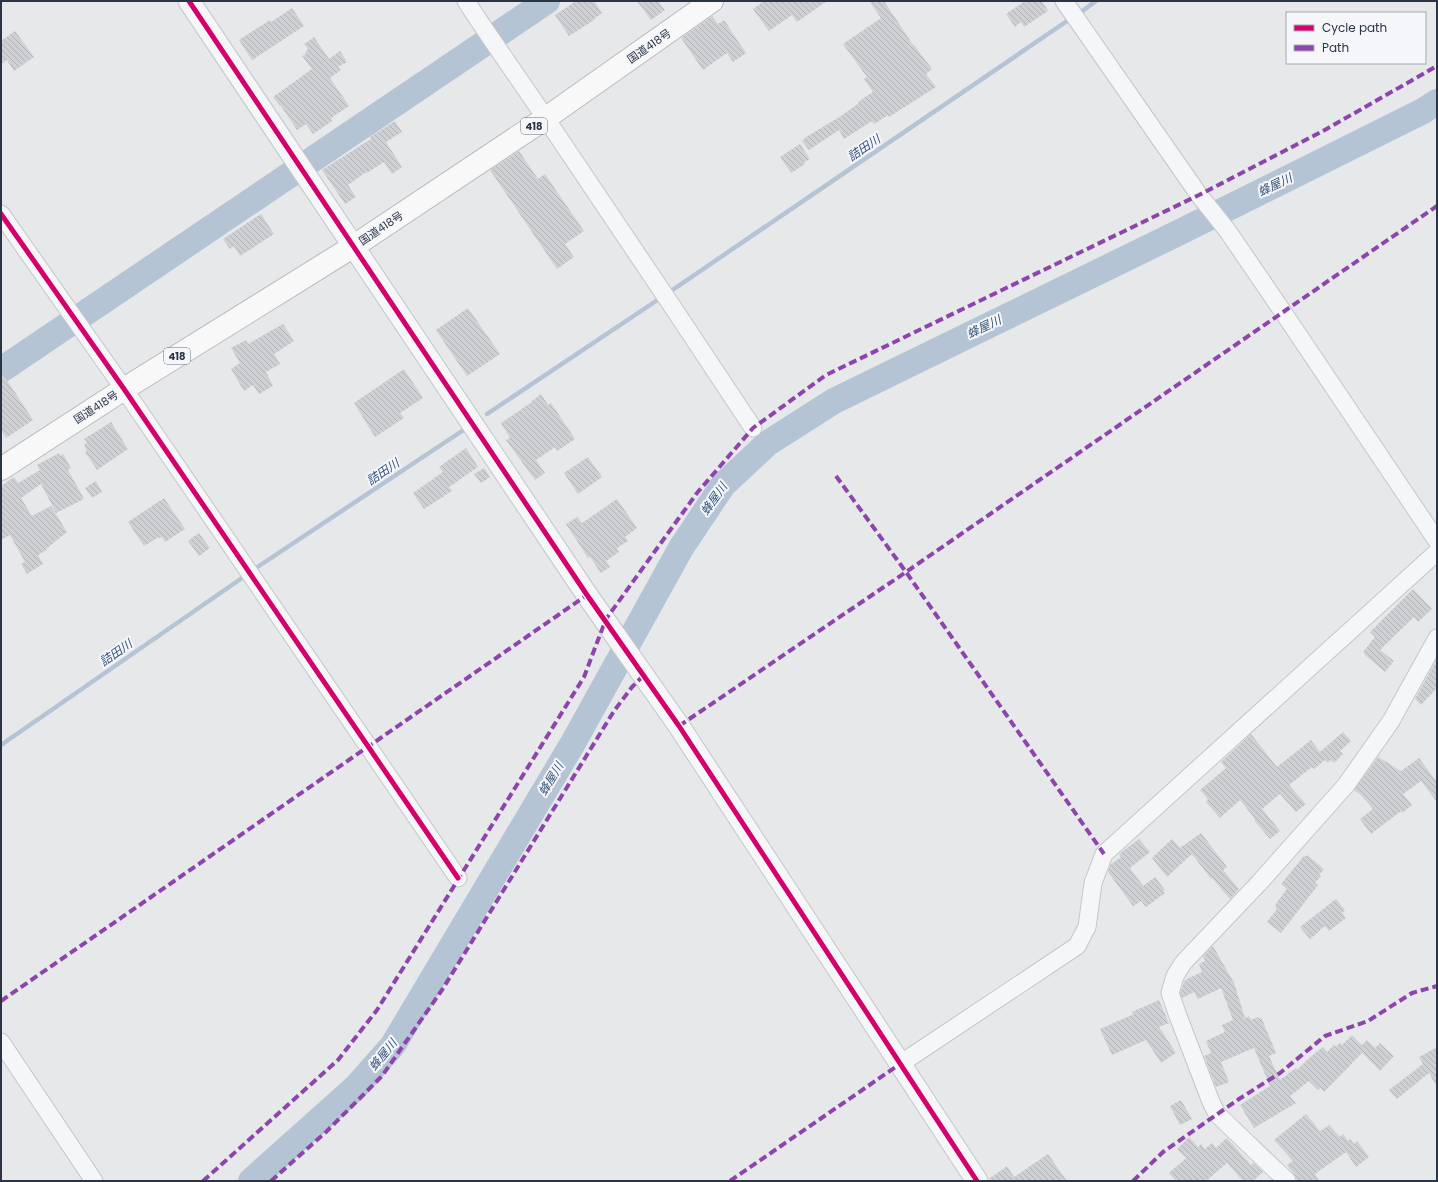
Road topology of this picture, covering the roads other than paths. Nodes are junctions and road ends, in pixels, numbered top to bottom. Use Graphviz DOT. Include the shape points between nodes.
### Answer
graph roads {
  1 [pos="189,1"];
  2 [pos="466,1"];
  3 [pos="712,1"];
  4 [pos="1064,1"];
  5 [pos="546,118"];
  6 [pos="1,214"];
  7 [pos="354,246"];
  8 [pos="124,389"];
  9 [pos="753,428"];
  10 [pos="1,469"];
  11 [pos="1437,541"];
  12 [pos="1437,552"];
  13 [pos="1437,638"];
  14 [pos="458,878"];
  15 [pos="1,1042"];
  16 [pos="900,1064"];
  17 [pos="94,1181"];
  18 [pos="977,1181"];
  19 [pos="1286,1181"];
  1 -- 7 [label="street"];
  2 -- 5 [label="street"];
  3 -- 5 [label="highway, 国道418号 / 418"];
  4 -- 11 [label="street" via="1227,230"];
  5 -- 7 [label="highway, 国道418号 / 418"];
  5 -- 9 [label="street"];
  6 -- 8 [label="street"];
  7 -- 8 [label="highway, 国道418号 / 418"];
  7 -- 16 [label="street" via="587,595 679,726"];
  8 -- 10 [label="highway, 国道418号 / 418"];
  8 -- 14 [label="street"];
  12 -- 16 [label="street" via="1104,854 1093,883 1087,927 1077,946"];
  13 -- 19 [label="street" via="1390,721 1346,785 1259,883 1183,963 1175,976 1170,993 1217,1114"];
  15 -- 17 [label="street"];
  16 -- 18 [label="street"];
}
